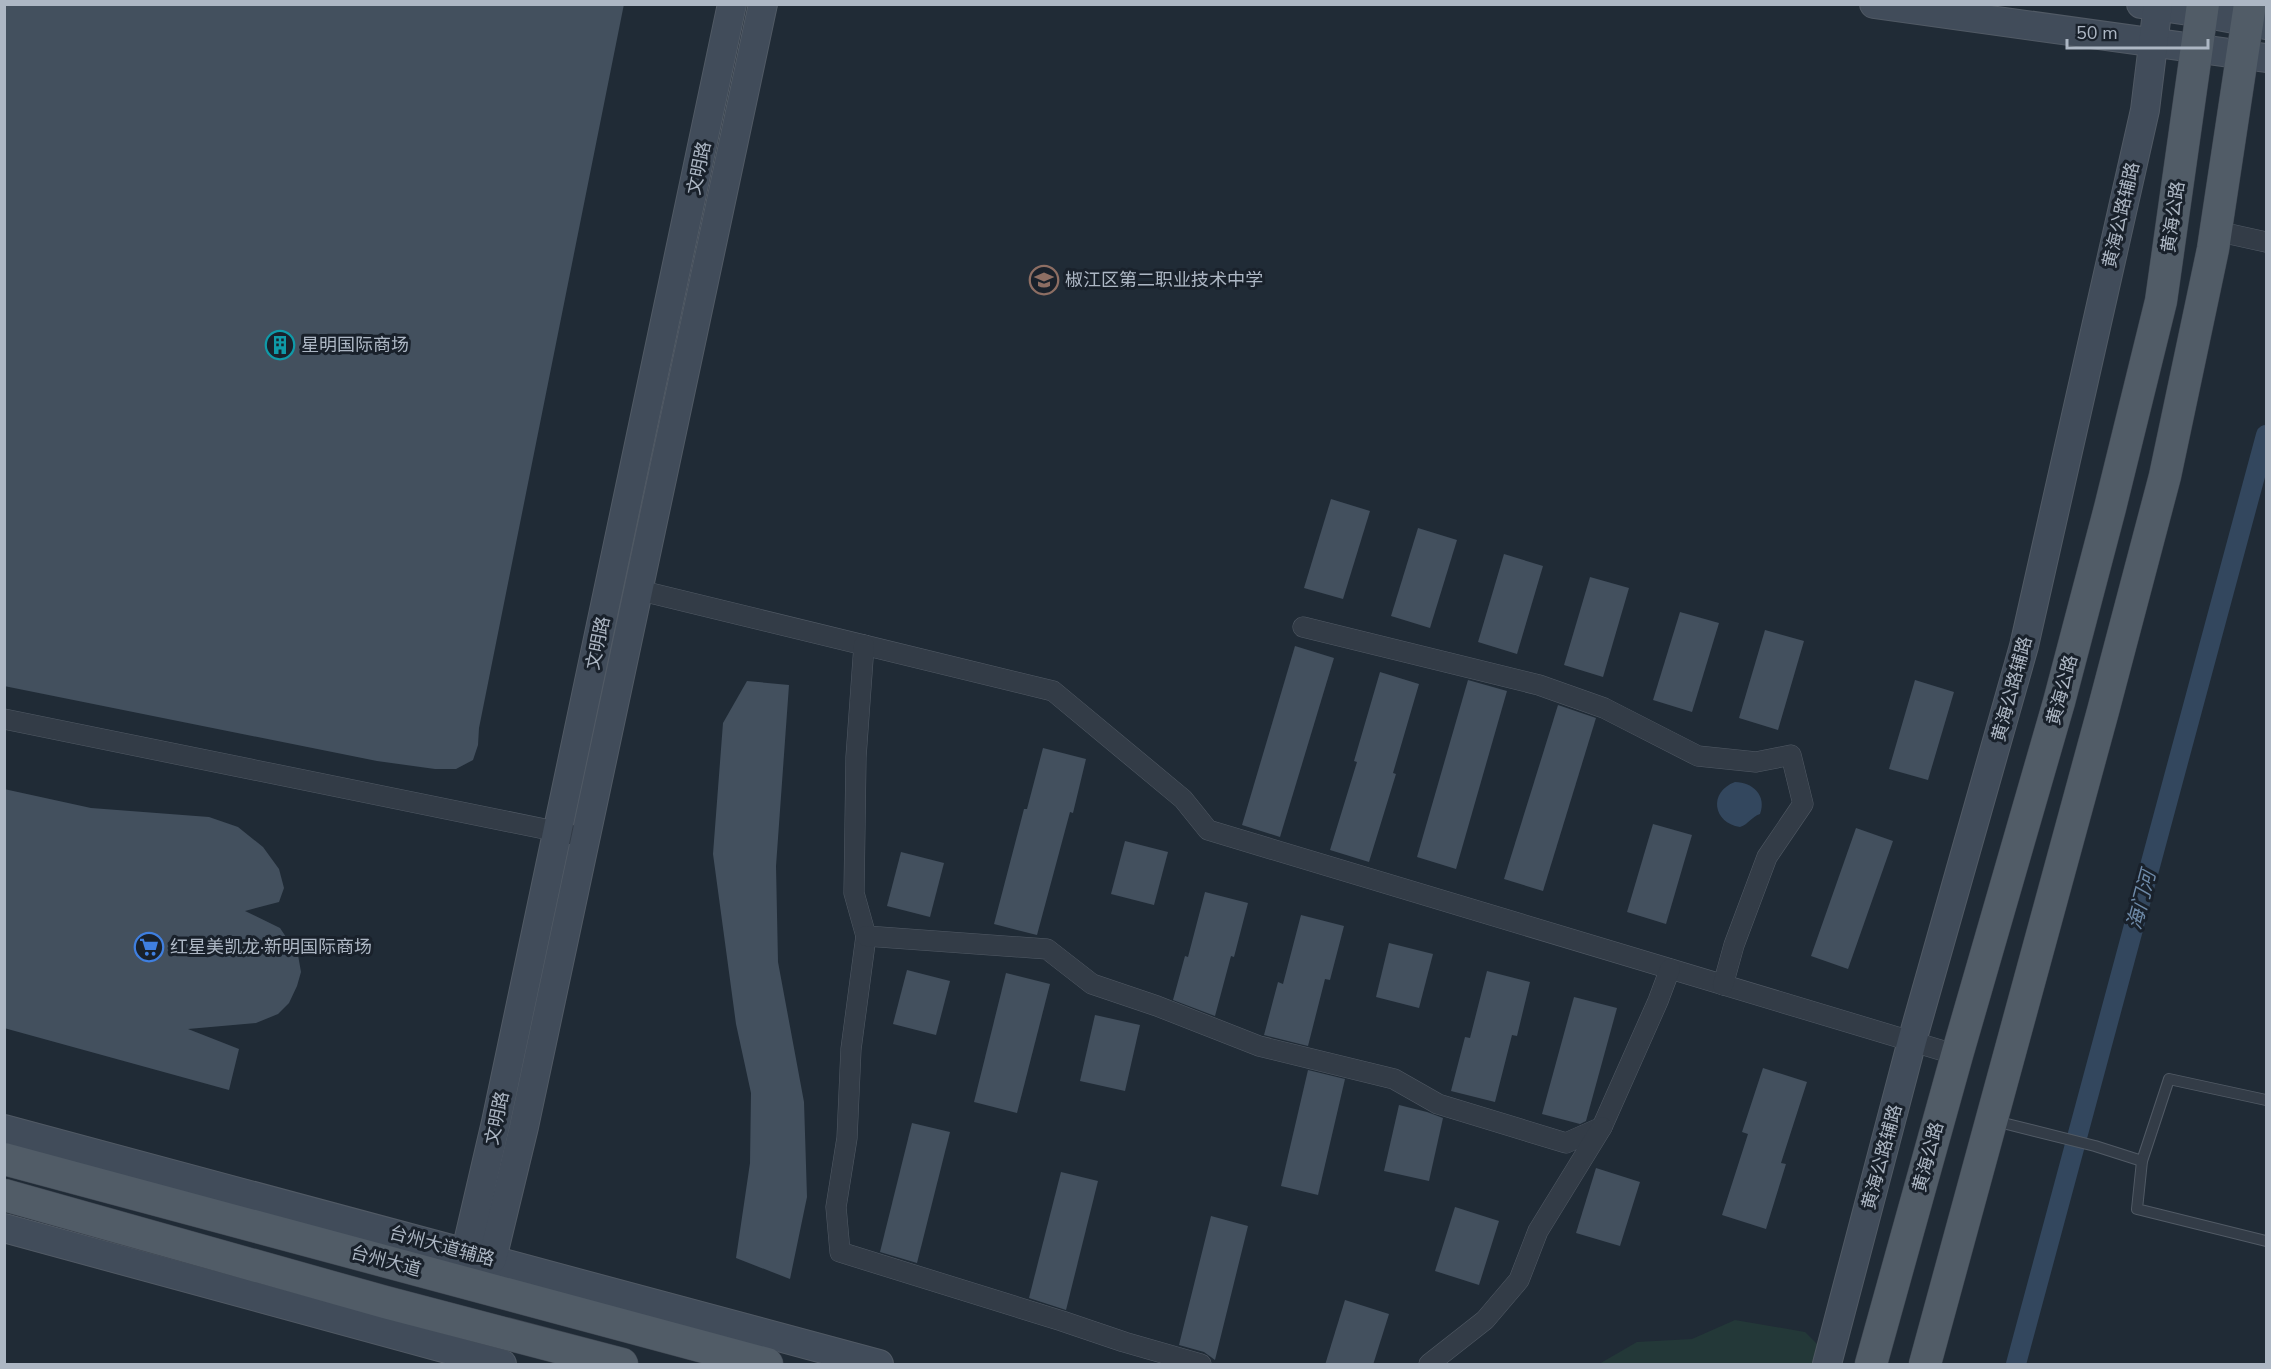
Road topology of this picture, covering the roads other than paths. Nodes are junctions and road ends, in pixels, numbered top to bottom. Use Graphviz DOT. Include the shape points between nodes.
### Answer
graph roads {
  1 [pos="732,4"];
  2 [pos="763,4"];
  3 [pos="1874,4"];
  4 [pos="2152,5"];
  5 [pos="2203,9"];
  6 [pos="2255,17"];
  7 [pos="2153,42"];
  8 [pos="2197,48"];
  9 [pos="2255,57"];
  10 [pos="2216,231"];
  11 [pos="2266,242"];
  12 [pos="638,590"];
  13 [pos="1303,627"];
  14 [pos="864,645"];
  15 [pos="4,719"];
  16 [pos="571,834"];
  17 [pos="866,936"];
  18 [pos="1670,969"];
  19 [pos="1723,985"];
  20 [pos="1912,1041"];
  21 [pos="1957,1055"];
  22 [pos="2266,1100"];
  23 [pos="1992,1120"];
  24 [pos="496,1122"];
  25 [pos="524,1127"];
  26 [pos="1602,1127"];
  27 [pos="4,1129"];
  28 [pos="4,1159"];
  29 [pos="2142,1161"];
  30 [pos="4,1195"];
  31 [pos="4,1228"];
  32 [pos="2266,1241"];
  33 [pos="472,1264"];
  34 [pos="445,1357"];
  35 [pos="474,1361"];
  36 [pos="502,1365"];
  37 [pos="622,1365"];
  38 [pos="767,1365"];
  39 [pos="879,1365"];
  40 [pos="1201,1365"];
  41 [pos="1429,1365"];
  42 [pos="1827,1365"];
  43 [pos="1871,1365"];
  44 [pos="1925,1365"];
  1 -- 16 [label="main road, 文明路"];
  2 -- 12 [label="main road, 文明路"];
  3 -- 7 [label="main road"];
  4 -- 5 [label="main road"];
  4 -- 7 [label="main road, 黄海公路辅路"];
  5 -- 6 [label="main road"];
  5 -- 8 [label="main road, 黄海公路"];
  6 -- 9 [label="main road"];
  7 -- 8 [label="main road"];
  7 -- 20 [label="main road, 黄海公路辅路" via="2145,110 2025,646"];
  8 -- 9 [label="main road"];
  8 -- 21 [label="main road, 黄海公路" via="2161,301 2059,702"];
  9 -- 10 [label="main road"];
  10 -- 11 [label="street"];
  10 -- 23 [label="main road" via="2165,476"];
  12 -- 14 [label="street"];
  12 -- 16 [label="main road, 文明路"];
  13 -- 19 [label="street" via="1539,685 1604,708 1698,756 1756,762 1791,754 1803,804 1767,857"];
  14 -- 17 [label="street" via="856,756 854,893"];
  14 -- 18 [label="street" via="1053,691 1183,799 1208,830"];
  15 -- 16 [label="street"];
  16 -- 24 [label="main road, 文明路"];
  16 -- 25 [label="main road, 文明路"];
  17 -- 26 [label="street" via="1047,949 1092,984 1259,1046 1394,1079 1438,1104 1566,1143"];
  17 -- 40 [label="street" via="851,1049 847,1138 836,1208 840,1252"];
  18 -- 19 [label="street"];
  18 -- 26 [label="street"];
  19 -- 20 [label="street"];
  20 -- 21 [label="street"];
  20 -- 42 [label="main road, 黄海公路辅路"];
  21 -- 43 [label="main road, 黄海公路"];
  22 -- 29 [label="lane" via="2169,1078"];
  23 -- 29 [label="lane"];
  23 -- 44 [label="main road"];
  24 -- 25 [label="main road" via="507,1139"];
  24 -- 33 [label="main road, 文明路"];
  25 -- 33 [label="main road, 文明路"];
  26 -- 41 [label="street" via="1538,1231 1519,1280 1485,1320"];
  27 -- 33 [label="main road, 台州大道辅路"];
  28 -- 33 [label="main road, 台州大道"];
  29 -- 32 [label="lane" via="2137,1209"];
  30 -- 37 [label="main road"];
  31 -- 34 [label="main road"];
  33 -- 38 [label="main road, 台州大道"];
  33 -- 39 [label="main road, 台州大道辅路"];
  34 -- 35 [label="main road"];
  35 -- 36 [label="main road"];
}
